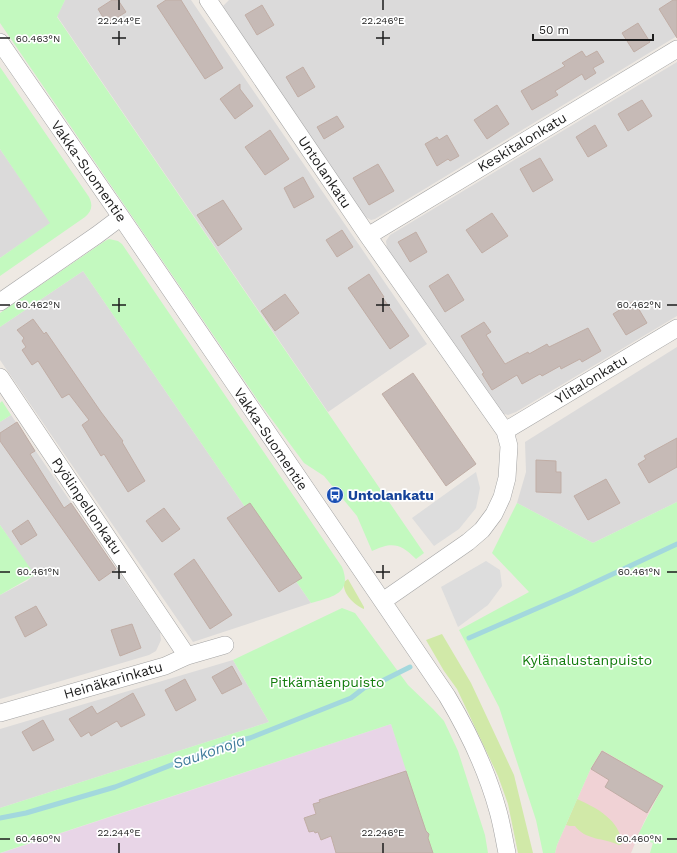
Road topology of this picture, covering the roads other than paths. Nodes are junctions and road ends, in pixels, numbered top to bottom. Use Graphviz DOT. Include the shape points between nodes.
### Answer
graph roads {
  1 [pos="208,0"];
  2 [pos="0,42"];
  3 [pos="677,49"];
  4 [pos="121,217"];
  5 [pos="368,236"];
  6 [pos="0,302"];
  7 [pos="677,328"];
  8 [pos="0,377"];
  9 [pos="505,431"];
  10 [pos="384,601"];
  11 [pos="226,645"];
  12 [pos="188,656"];
  13 [pos="0,713"];
  14 [pos="506,853"];
  1 -- 5 [label="street, Untolankatu"];
  2 -- 4 [label="street, Vakka-Suomentie"];
  3 -- 5 [label="street, Keskitalonkatu"];
  4 -- 6 [label="street"];
  4 -- 10 [label="street, Vakka-Suomentie"];
  5 -- 9 [label="street, Untolankatu"];
  7 -- 9 [label="street, Ylitalonkatu"];
  8 -- 12 [label="street, Pyölinpellonkatu"];
  9 -- 10 [label="street, Untolankatu" via="509,446 507,478 494,514 482,530 468,542"];
  10 -- 14 [label="street, Vakka-Suomentie" via="461,718 489,782"];
  11 -- 12 [label="street, Heinäkarinkatu"];
  12 -- 13 [label="street, Heinäkarinkatu" via="165,666"];
}
